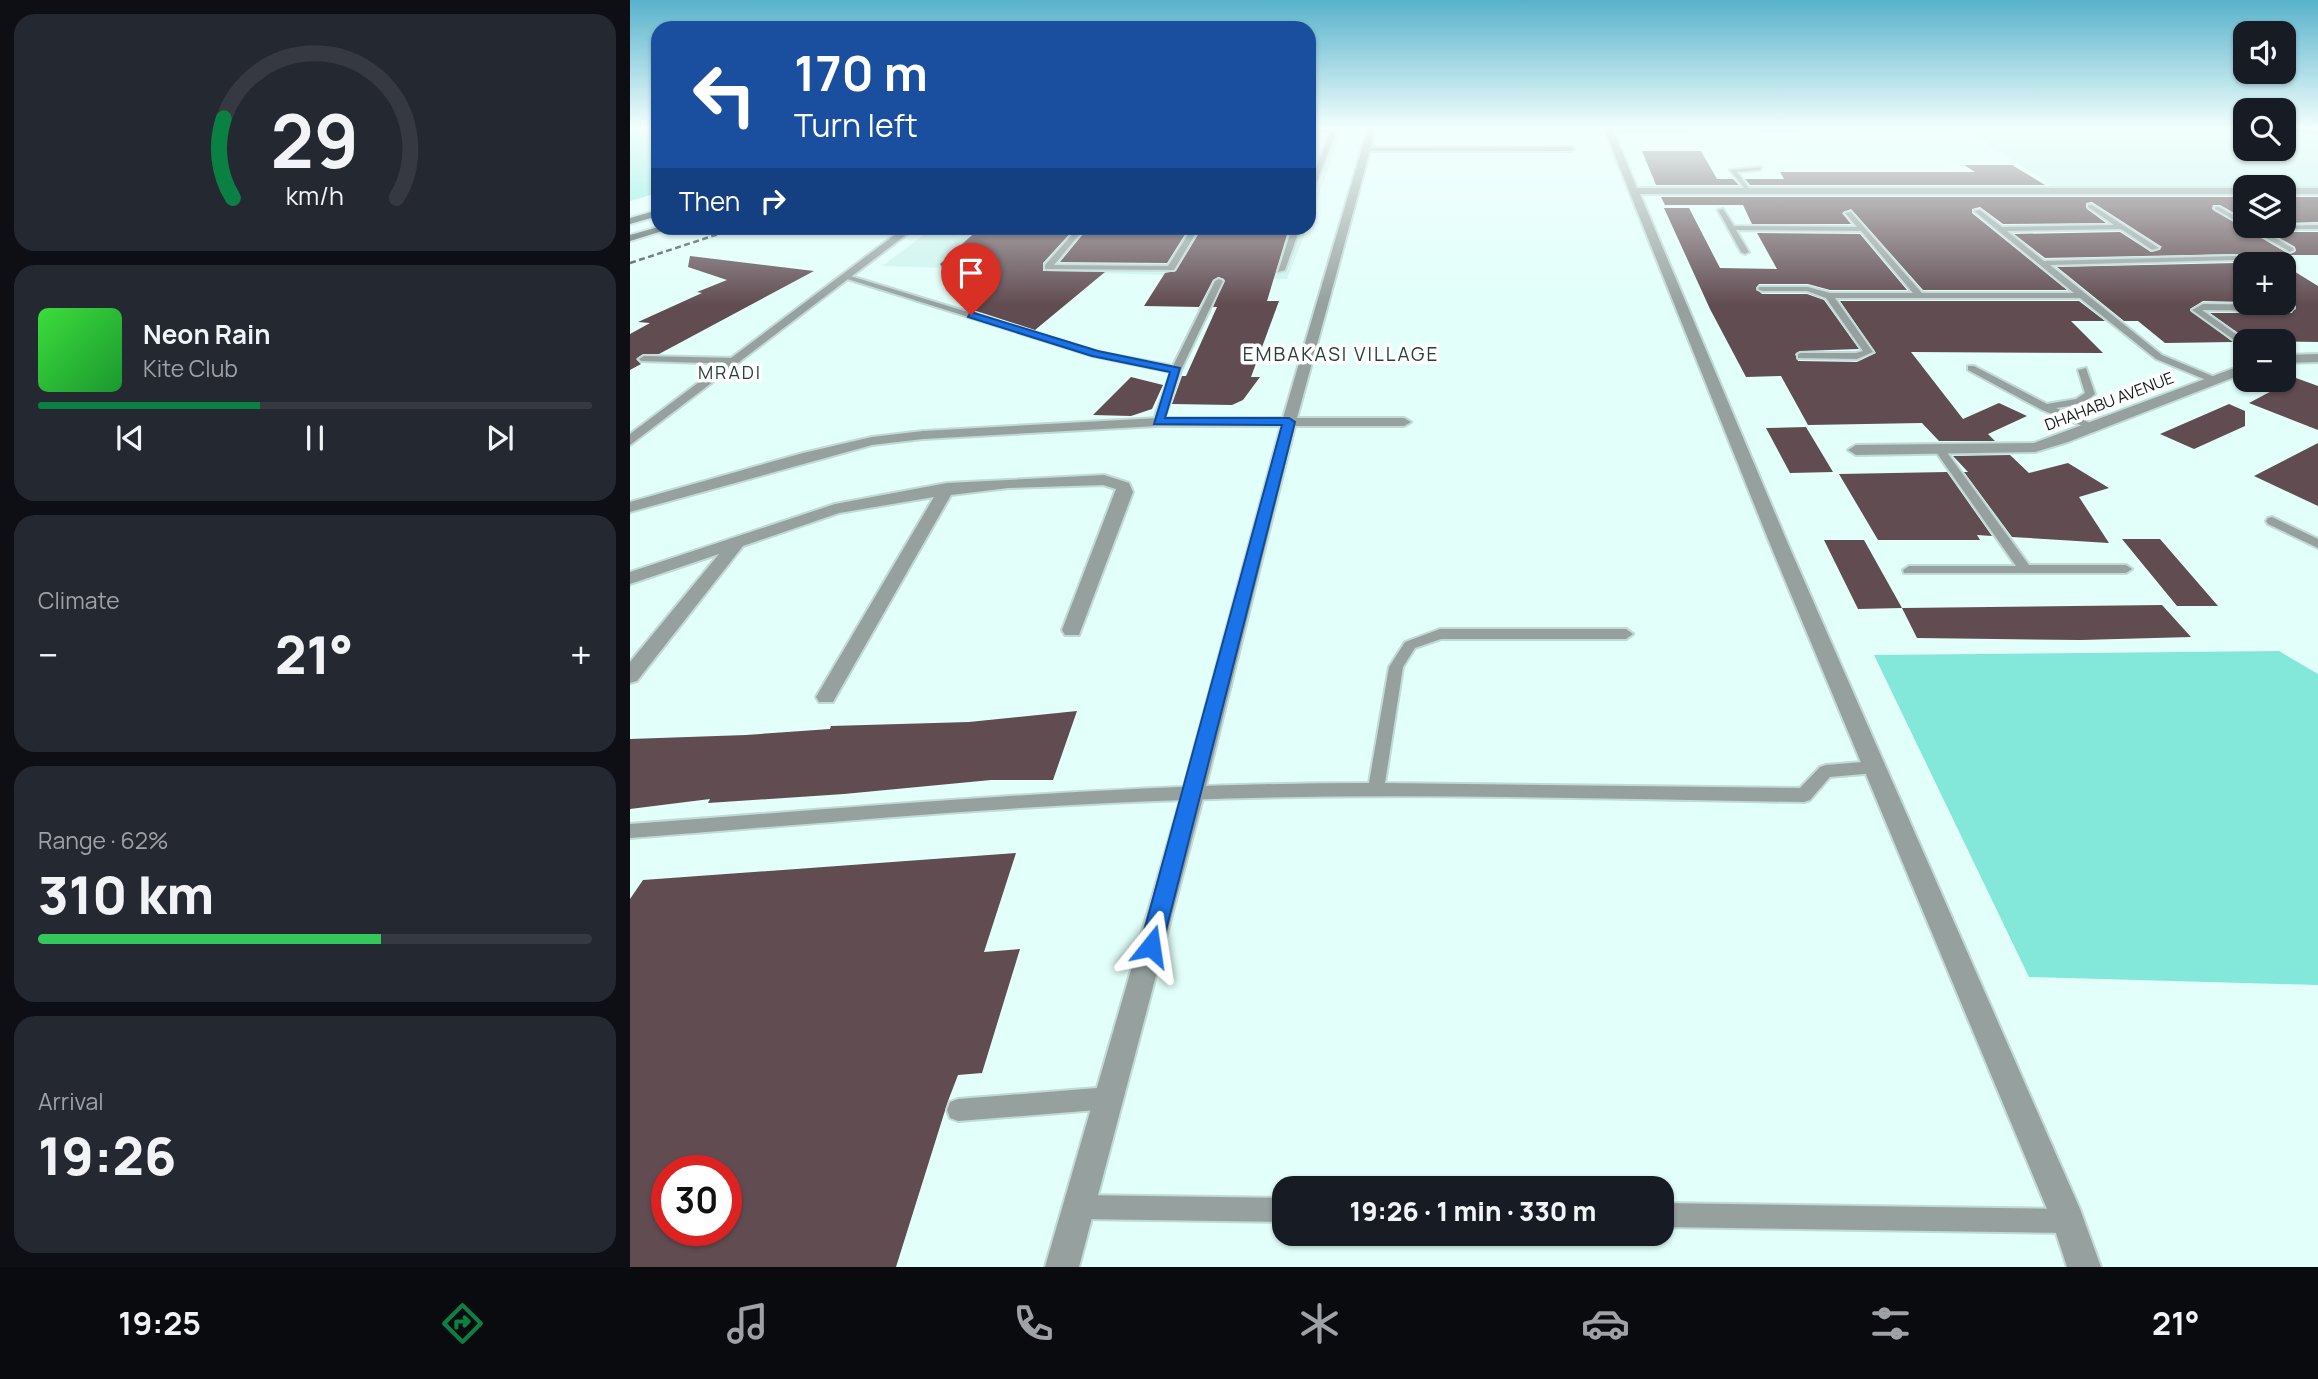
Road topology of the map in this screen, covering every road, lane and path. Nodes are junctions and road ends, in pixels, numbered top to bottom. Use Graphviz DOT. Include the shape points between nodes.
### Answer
graph roads {
  1 [pos="1355,187"];
  2 [pos="1632,187"];
  3 [pos="1745,187"];
  4 [pos="1634,191"];
  5 [pos="1748,191"];
  6 [pos="2233,191"];
  7 [pos="2296,191"];
  8 [pos="2318,191"];
  9 [pos="2090,206"];
  10 [pos="2217,208"];
  11 [pos="1721,210"];
  12 [pos="1978,211"];
  13 [pos="1849,213"];
  14 [pos="651,215"];
  15 [pos="2233,218"];
  16 [pos="630,221"];
  17 [pos="2296,226"];
  18 [pos="2318,226"];
  19 [pos="2122,227"];
  20 [pos="1732,228"];
  21 [pos="1860,229"];
  22 [pos="1999,229"];
  23 [pos="651,232"];
  24 [pos="901,235"];
  25 [pos="1075,235"];
  26 [pos="1191,235"];
  27 [pos="1294,235"];
  28 [pos="630,238"];
  29 [pos="2268,238"];
  30 [pos="2155,248"];
  31 [pos="2290,250"];
  32 [pos="1745,252"];
  33 [pos="2233,258"];
  34 [pos="2042,263"];
  35 [pos="1281,270"];
  36 [pos="847,276"];
  37 [pos="1219,281"];
  38 [pos="1762,289"];
  39 [pos="2080,295"];
  40 [pos="1829,296"];
  41 [pos="1920,296"];
  42 [pos="2233,309"];
  43 [pos="2233,336"];
  44 [pos="1801,356"];
  45 [pos="2318,358"];
  46 [pos="644,359"];
  47 [pos="2296,359"];
  48 [pos="736,361"];
  49 [pos="1971,368"];
  50 [pos="1176,370"];
  51 [pos="2083,370"];
  52 [pos="2233,373"];
  53 [pos="2214,380"];
  54 [pos="2046,408"];
  55 [pos="1158,422"];
  56 [pos="1289,422"];
  57 [pos="1404,422"];
  58 [pos="2092,426"];
  59 [pos="630,441"];
  60 [pos="1939,449"];
  61 [pos="1856,450"];
  62 [pos="947,488"];
  63 [pos="630,507"];
  64 [pos="2272,521"];
  65 [pos="736,544"];
  66 [pos="2318,544"];
  67 [pos="2024,568"];
  68 [pos="2126,569"];
  69 [pos="1909,570"];
  70 [pos="630,578"];
  71 [pos="1072,630"];
  72 [pos="1626,634"];
  73 [pos="630,676"];
  74 [pos="826,697"];
  75 [pos="1874,767"];
  76 [pos="1376,789"];
  77 [pos="1193,794"];
  78 [pos="630,831"];
  79 [pos="1109,1098"];
  80 [pos="958,1110"];
  81 [pos="1079,1207"];
  82 [pos="1272,1210"];
  83 [pos="1674,1215"];
  84 [pos="2068,1221"];
  85 [pos="1062,1267"];
  86 [pos="2084,1267"];
  1 -- 56 [label="street"];
  2 -- 4 [label="street"];
  3 -- 5 [label="lane"];
  4 -- 5 [label="street"];
  4 -- 75 [label="street"];
  5 -- 6 [label="street"];
  7 -- 8 [label="street"];
  9 -- 19 [label="lane"];
  10 -- 15 [label="lane"];
  11 -- 20 [label="lane"];
  12 -- 22 [label="lane"];
  13 -- 21 [label="lane"];
  14 -- 16 [label="main road"];
  17 -- 18 [label="lane"];
  19 -- 22 [label="lane"];
  19 -- 30 [label="lane"];
  20 -- 21 [label="lane"];
  20 -- 32 [label="lane"];
  21 -- 41 [label="lane"];
  22 -- 34 [label="lane"];
  23 -- 28 [label="main road"];
  24 -- 36 [label="street"];
  25 -- 26 [label="lane" via="1048,267 1171,268"];
  27 -- 35 [label="lane"];
  29 -- 31 [label="lane"];
  33 -- 34 [label="lane"];
  34 -- 39 [label="lane"];
  36 -- 48 [label="street"];
  36 -- 50 [label="lane" via="1096,354"];
  37 -- 50 [label="lane"];
  38 -- 40 [label="lane" via="1808,289"];
  39 -- 41 [label="lane"];
  39 -- 53 [label="lane" via="2159,357"];
  40 -- 41 [label="lane"];
  40 -- 44 [label="lane" via="1868,352"];
  42 -- 43 [label="lane" via="2196,310"];
  45 -- 47 [label="street"];
  46 -- 48 [label="lane"];
  48 -- 59 [label="street"];
  49 -- 54 [label="lane"];
  50 -- 55 [label="lane"];
  51 -- 54 [label="lane" via="2090,394"];
  52 -- 53 [label="street, DHAHABU AVENUE"];
  53 -- 58 [label="street, DHAHABU AVENUE"];
  54 -- 58 [label="lane"];
  55 -- 56 [label="street"];
  55 -- 63 [label="street" via="872,441"];
  56 -- 57 [label="street"];
  56 -- 77 [label="street"];
  58 -- 60 [label="street, DHAHABU AVENUE" via="2035,447"];
  60 -- 61 [label="street, DHAHABU AVENUE"];
  60 -- 67 [label="lane"];
  62 -- 65 [label="street" via="835,509"];
  62 -- 71 [label="street" via="1104,480 1123,486 1124,499"];
  62 -- 74 [label="street"];
  64 -- 66 [label="lane"];
  65 -- 70 [label="street"];
  65 -- 73 [label="street"];
  67 -- 68 [label="lane"];
  67 -- 69 [label="lane"];
  72 -- 76 [label="lane" via="1440,634 1410,645 1396,667"];
  75 -- 76 [label="lane" via="1826,771 1804,795"];
  75 -- 84 [label="street"];
  76 -- 77 [label="lane"];
  77 -- 78 [label="lane"];
  77 -- 79 [label="street"];
  79 -- 80 [label="lane"];
  79 -- 81 [label="street"];
  81 -- 82 [label="lane"];
  81 -- 85 [label="street"];
  83 -- 84 [label="lane"];
  84 -- 86 [label="street"];
}
